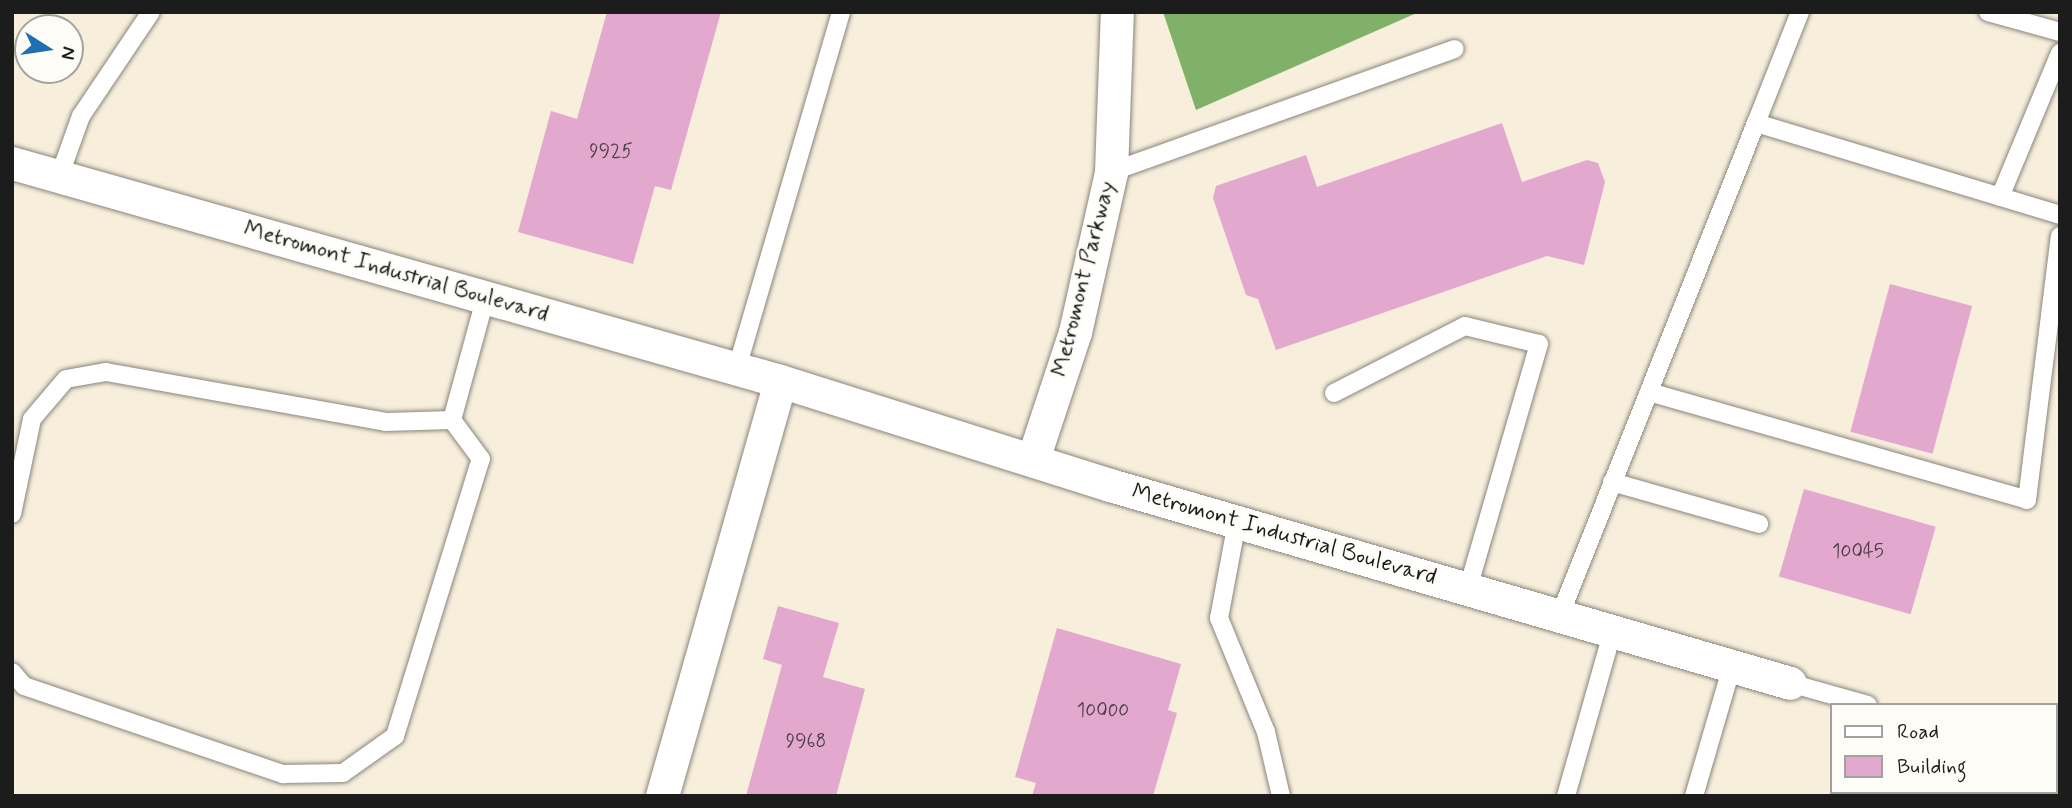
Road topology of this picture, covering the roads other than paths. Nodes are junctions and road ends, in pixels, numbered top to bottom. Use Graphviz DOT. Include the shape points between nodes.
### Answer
graph roads {
  1 [pos="151,12"];
  2 [pos="841,12"];
  3 [pos="1117,12"];
  4 [pos="1800,12"];
  5 [pos="1988,12"];
  6 [pos="2060,32"];
  7 [pos="1455,50"];
  8 [pos="2060,53"];
  9 [pos="1756,123"];
  10 [pos="12,163"];
  11 [pos="1111,172"];
  12 [pos="59,177"];
  13 [pos="2000,197"];
  14 [pos="2060,215"];
  15 [pos="2060,236"];
  16 [pos="486,296"];
  17 [pos="737,369"];
  18 [pos="780,381"];
  19 [pos="1648,392"];
  20 [pos="1334,393"];
  21 [pos="452,420"];
  22 [pos="1033,459"];
  23 [pos="1612,482"];
  24 [pos="12,514"];
  25 [pos="1237,522"];
  26 [pos="1759,524"];
  27 [pos="1468,588"];
  28 [pos="1560,615"];
  29 [pos="1613,630"];
  30 [pos="1732,666"];
  31 [pos="12,671"];
  32 [pos="1790,683"];
  33 [pos="1861,703"];
  34 [pos="662,796"];
  35 [pos="1281,796"];
  36 [pos="1566,796"];
  37 [pos="1694,796"];
  1 -- 12 [label="lane" via="81,117"];
  2 -- 17 [label="lane"];
  3 -- 11 [label="street, Metromont Parkway"];
  4 -- 9 [label="lane"];
  5 -- 6 [label="lane"];
  7 -- 11 [label="lane"];
  8 -- 13 [label="lane"];
  9 -- 13 [label="lane"];
  9 -- 19 [label="lane"];
  10 -- 12 [label="street, Metromont Industrial Boulevard"];
  11 -- 22 [label="street, Metromont Parkway" via="1075,332"];
  12 -- 16 [label="street, Metromont Industrial Boulevard"];
  13 -- 14 [label="lane"];
  15 -- 19 [label="lane" via="2027,500"];
  16 -- 17 [label="street, Metromont Industrial Boulevard"];
  16 -- 21 [label="lane"];
  17 -- 18 [label="street, Metromont Industrial Boulevard"];
  18 -- 22 [label="street, Metromont Industrial Boulevard"];
  18 -- 34 [label="street"];
  19 -- 23 [label="lane"];
  20 -- 27 [label="lane" via="1465,326 1539,344"];
  21 -- 24 [label="lane" via="386,422 106,372 66,379 32,419"];
  21 -- 31 [label="lane" via="481,459 395,736 343,774 283,774 24,685"];
  22 -- 25 [label="street, Metromont Industrial Boulevard"];
  23 -- 26 [label="lane"];
  23 -- 28 [label="lane"];
  25 -- 27 [label="street, Metromont Industrial Boulevard"];
  25 -- 35 [label="lane" via="1219,618 1266,732"];
  27 -- 28 [label="street, Metromont Industrial Boulevard"];
  28 -- 29 [label="street, Metromont Industrial Boulevard"];
  29 -- 30 [label="street, Metromont Industrial Boulevard"];
  29 -- 36 [label="lane"];
  30 -- 32 [label="street, Metromont Industrial Boulevard"];
  30 -- 37 [label="lane"];
  32 -- 33 [label="lane"];
}
